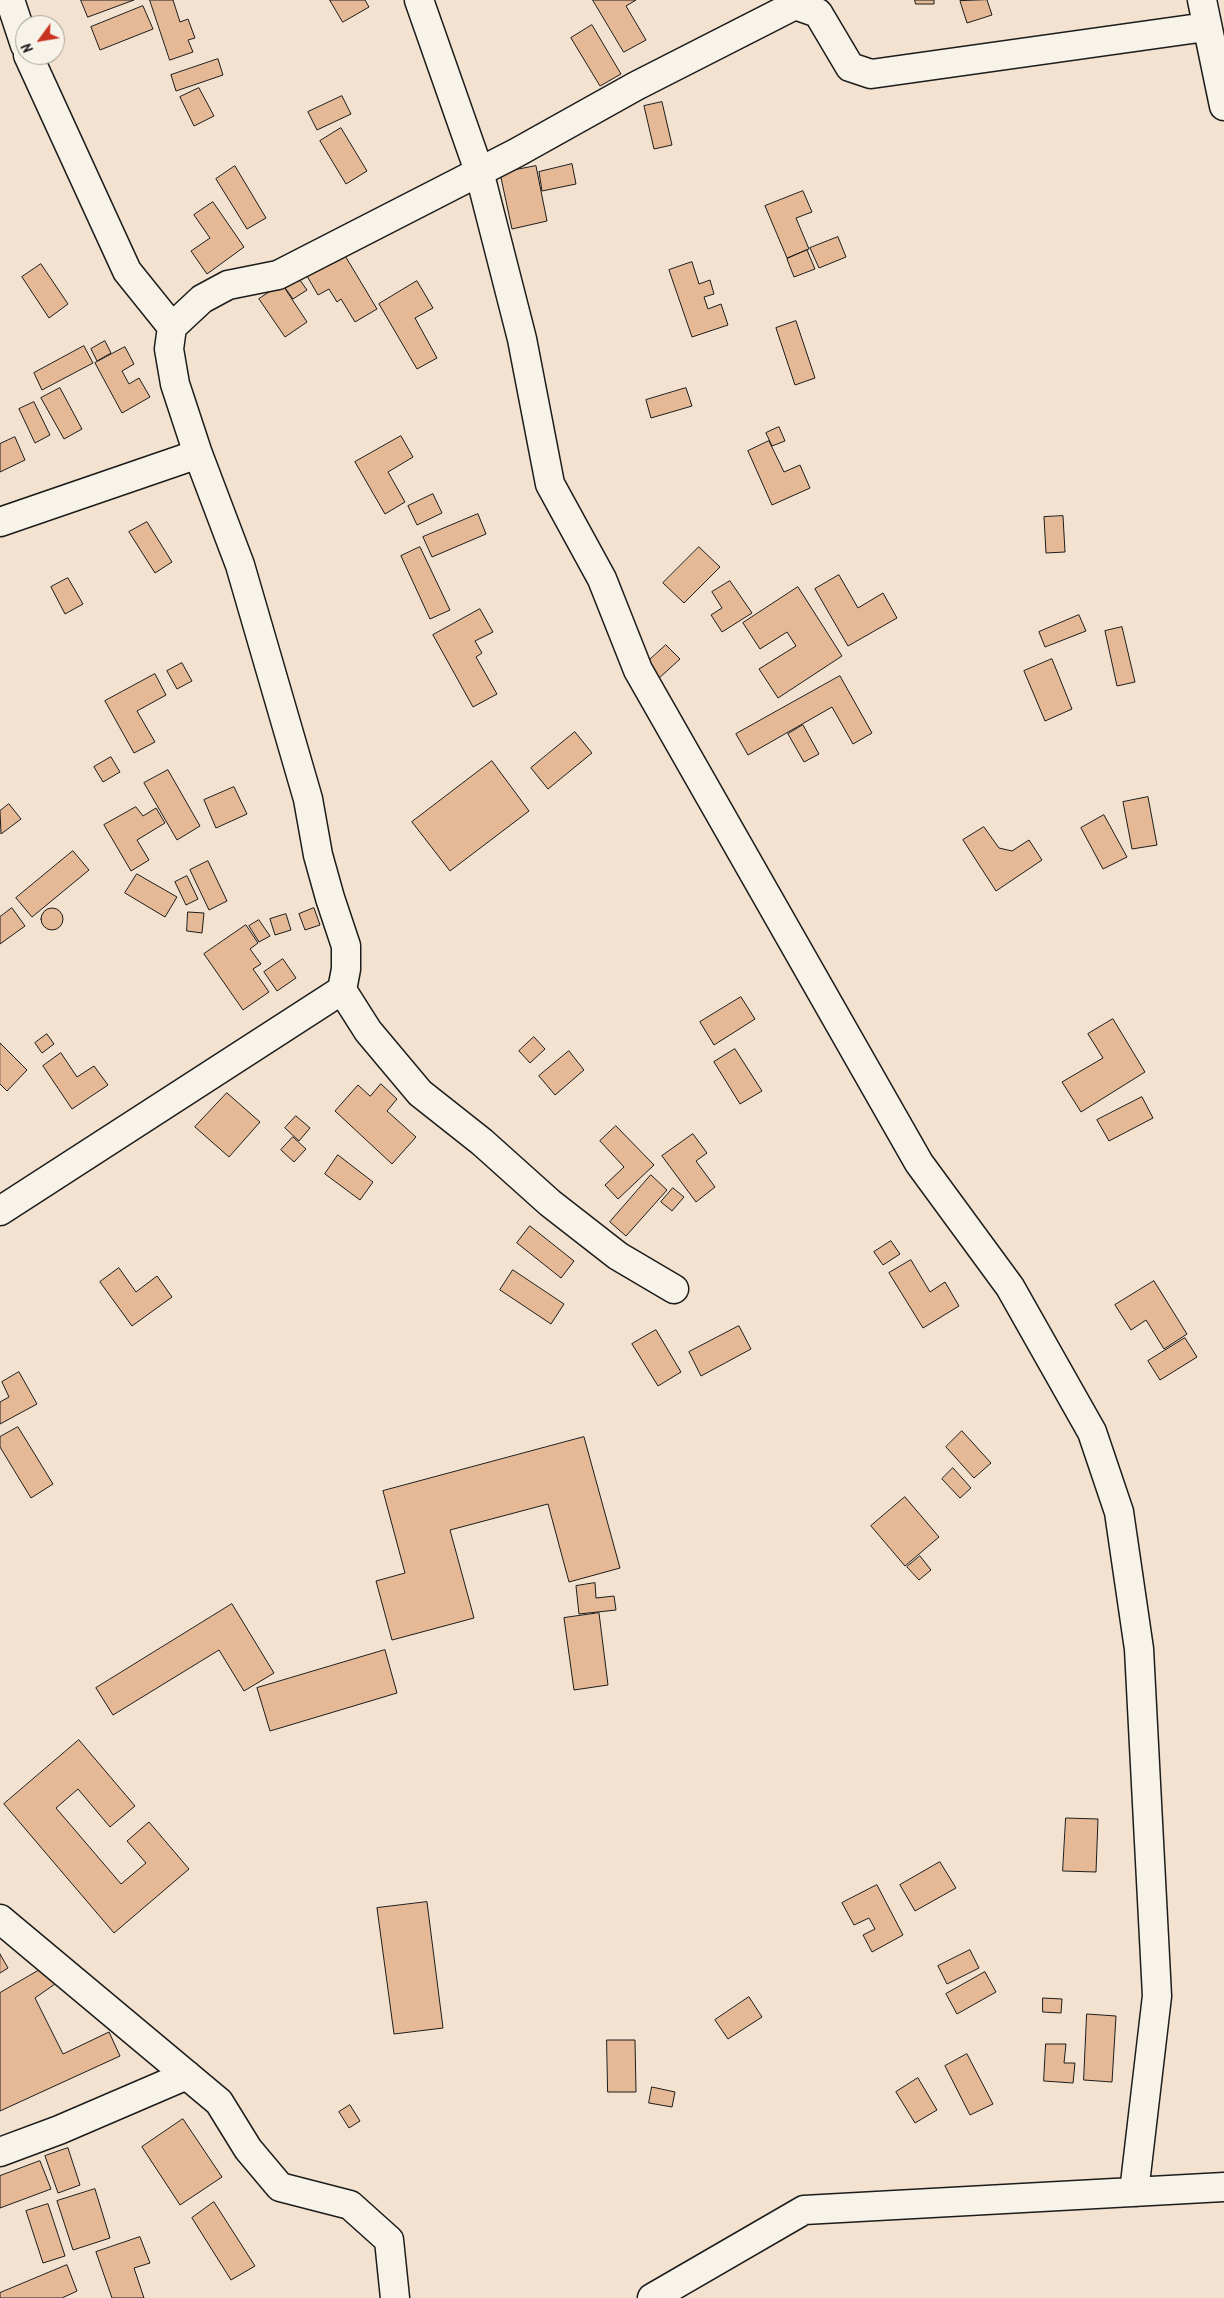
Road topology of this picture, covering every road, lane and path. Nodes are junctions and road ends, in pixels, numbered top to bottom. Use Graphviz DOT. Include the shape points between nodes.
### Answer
graph roads {
  1 [pos="10,0"];
  2 [pos="419,0"];
  3 [pos="1202,0"];
  4 [pos="15,15"];
  5 [pos="1206,27"];
  6 [pos="33,65"];
  7 [pos="1224,106"];
  8 [pos="479,171"];
  9 [pos="172,327"];
  10 [pos="198,454"];
  11 [pos="0,522"];
  12 [pos="342,990"];
  13 [pos="0,1211"];
  14 [pos="674,1289"];
  15 [pos="0,1919"];
  16 [pos="187,2075"];
  17 [pos="0,2152"];
  18 [pos="1224,2188"];
  19 [pos="1134,2192"];
  20 [pos="396,2298"];
  21 [pos="652,2298"];
  1 -- 4 [label="street"];
  2 -- 8 [label="street"];
  3 -- 5 [label="street"];
  5 -- 7 [label="street"];
  5 -- 8 [label="street" via="871,74 850,67 818,13 795,5"];
  6 -- 9 [label="street" via="127,271"];
  8 -- 9 [label="street" via="278,275 228,285 202,299"];
  8 -- 19 [label="street" via="522,340 550,484 602,579 638,670 919,1163 1010,1287 1092,1432 1118,1512 1139,1649 1157,1996"];
  9 -- 10 [label="street" via="169,349 175,384"];
  10 -- 11 [label="street"];
  10 -- 12 [label="street" via="240,565 308,800 318,855 346,946"];
  12 -- 13 [label="street"];
  12 -- 14 [label="street" via="368,1031 420,1093 618,1256"];
  15 -- 16 [label="street"];
  16 -- 17 [label="street"];
  16 -- 20 [label="street" via="219,2102 248,2149 280,2188 350,2205 389,2240"];
  18 -- 19 [label="street"];
  19 -- 21 [label="street" via="804,2210"];
}
